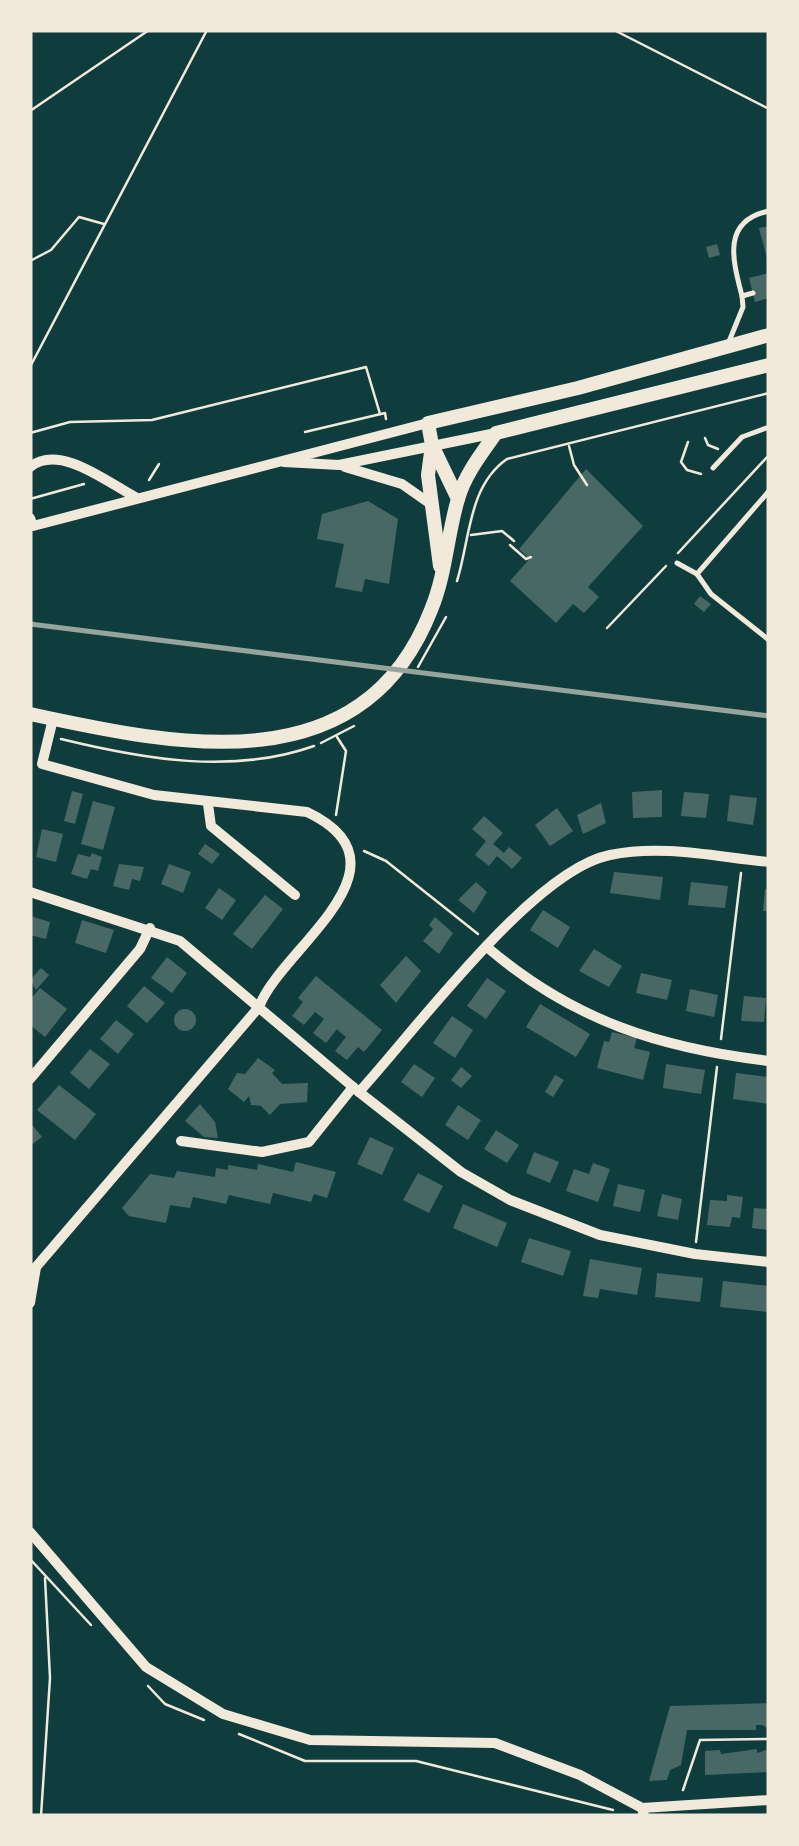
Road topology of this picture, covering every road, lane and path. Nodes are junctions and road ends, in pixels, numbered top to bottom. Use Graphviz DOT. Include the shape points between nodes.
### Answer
graph roads {
  1 [pos="148,30"];
  2 [pos="207,30"];
  3 [pos="614,30"];
  4 [pos="769,109"];
  5 [pos="30,111"];
  6 [pos="769,211"];
  7 [pos="105,224"];
  8 [pos="30,262"];
  9 [pos="753,294"];
  10 [pos="742,296"];
  11 [pos="769,335"];
  12 [pos="726,348"];
  13 [pos="32,357"];
  14 [pos="769,365"];
  15 [pos="30,368"];
  16 [pos="769,393"];
  17 [pos="380,414"];
  18 [pos="386,416"];
  19 [pos="428,423"];
  20 [pos="769,427"];
  21 [pos="30,432"];
  22 [pos="306,432"];
  23 [pos="496,433"];
  24 [pos="705,438"];
  25 [pos="688,442"];
  26 [pos="569,443"];
  27 [pos="432,445"];
  28 [pos="725,454"];
  29 [pos="769,455"];
  30 [pos="278,462"];
  31 [pos="340,465"];
  32 [pos="30,468"];
  33 [pos="710,470"];
  34 [pos="99,478"];
  35 [pos="586,485"];
  36 [pos="769,491"];
  37 [pos="138,498"];
  38 [pos="30,499"];
  39 [pos="458,499"];
  40 [pos="478,500"];
  41 [pos="432,505"];
  42 [pos="31,524"];
  43 [pos="470,535"];
  44 [pos="531,557"];
  45 [pos="677,562"];
  46 [pos="697,574"];
  47 [pos="442,576"];
  48 [pos="608,628"];
  49 [pos="769,640"];
  50 [pos="30,714"];
  51 [pos="53,719"];
  52 [pos="337,735"];
  53 [pos="36,762"];
  54 [pos="208,804"];
  55 [pos="331,826"];
  56 [pos="344,842"];
  57 [pos="769,862"];
  58 [pos="30,892"];
  59 [pos="295,896"];
  60 [pos="150,928"];
  61 [pos="490,946"];
  62 [pos="259,1008"];
  63 [pos="769,1061"];
  64 [pos="30,1079"];
  65 [pos="356,1090"];
  66 [pos="181,1140"];
  67 [pos="769,1262"];
  68 [pos="33,1267"];
  69 [pos="30,1302"];
  70 [pos="30,1532"];
  71 [pos="30,1559"];
  72 [pos="769,1739"];
  73 [pos="684,1788"];
  74 [pos="769,1800"];
  75 [pos="643,1812"];
  76 [pos="41,1816"];
  1 -- 5 [label="path"];
  2 -- 7 [label="path"];
  3 -- 4 [label="path"];
  6 -- 10 [label="lane" via="754,214 733,238"];
  7 -- 8 [label="path" via="79,217 51,250"];
  7 -- 13 [label="path"];
  9 -- 10 [label="lane"];
  10 -- 12 [label="lane"];
  11 -- 12 [label="main road"];
  12 -- 19 [label="main road"];
  13 -- 15 [label="path"];
  14 -- 23 [label="main road"];
  16 -- 26 [label="path"];
  17 -- 18 [label="path"];
  17 -- 21 [label="path" via="366,367 152,420 70,422"];
  17 -- 22 [label="path"];
  19 -- 27 [label="main road"];
  19 -- 30 [label="street"];
  20 -- 28 [label="lane" via="750,431"];
  23 -- 27 [label="street"];
  23 -- 39 [label="main road"];
  24 -- 28 [label="path"];
  25 -- 33 [label="path" via="683,466"];
  26 -- 35 [label="path"];
  26 -- 40 [label="path" via="506,459"];
  27 -- 31 [label="street"];
  27 -- 39 [label="main road"];
  27 -- 41 [label="main road"];
  28 -- 33 [label="lane"];
  29 -- 48 [label="path"];
  30 -- 31 [label="street"];
  30 -- 37 [label="street"];
  31 -- 41 [label="street" via="386,477"];
  32 -- 34 [label="street" via="56,458"];
  34 -- 37 [label="street"];
  34 -- 38 [label="path"];
  36 -- 46 [label="lane"];
  37 -- 42 [label="street"];
  39 -- 47 [label="main road"];
  41 -- 47 [label="main road"];
  43 -- 44 [label="path" via="502,531"];
  45 -- 46 [label="lane"];
  46 -- 49 [label="lane" via="711,594"];
  47 -- 51 [label="main road" via="412,648 388,678 331,720 264,742 165,740"];
  50 -- 51 [label="main road"];
  51 -- 53 [label="street"];
  52 -- 55 [label="path" via="346,751"];
  53 -- 54 [label="street"];
  54 -- 55 [label="street" via="284,807"];
  54 -- 59 [label="street" via="211,826"];
  55 -- 56 [label="street"];
  56 -- 61 [label="path" via="386,861"];
  56 -- 62 [label="street" via="344,894"];
  57 -- 61 [label="street" via="656,849 607,855 570,870 532,898"];
  58 -- 60 [label="street"];
  60 -- 62 [label="street" via="180,941"];
  60 -- 64 [label="street" via="140,950"];
  61 -- 63 [label="street" via="608,1024 655,1042"];
  61 -- 65 [label="street"];
  62 -- 65 [label="street"];
  62 -- 68 [label="street"];
  65 -- 66 [label="street" via="309,1142 262,1152"];
  65 -- 67 [label="street" via="461,1172 510,1200 600,1234"];
  68 -- 69 [label="street"];
  70 -- 75 [label="street" via="146,1667 222,1714 310,1740 494,1743 580,1775"];
  71 -- 76 [label="path" via="44,1576 50,1678"];
  72 -- 73 [label="path" via="700,1740"];
  74 -- 75 [label="street"];
}
